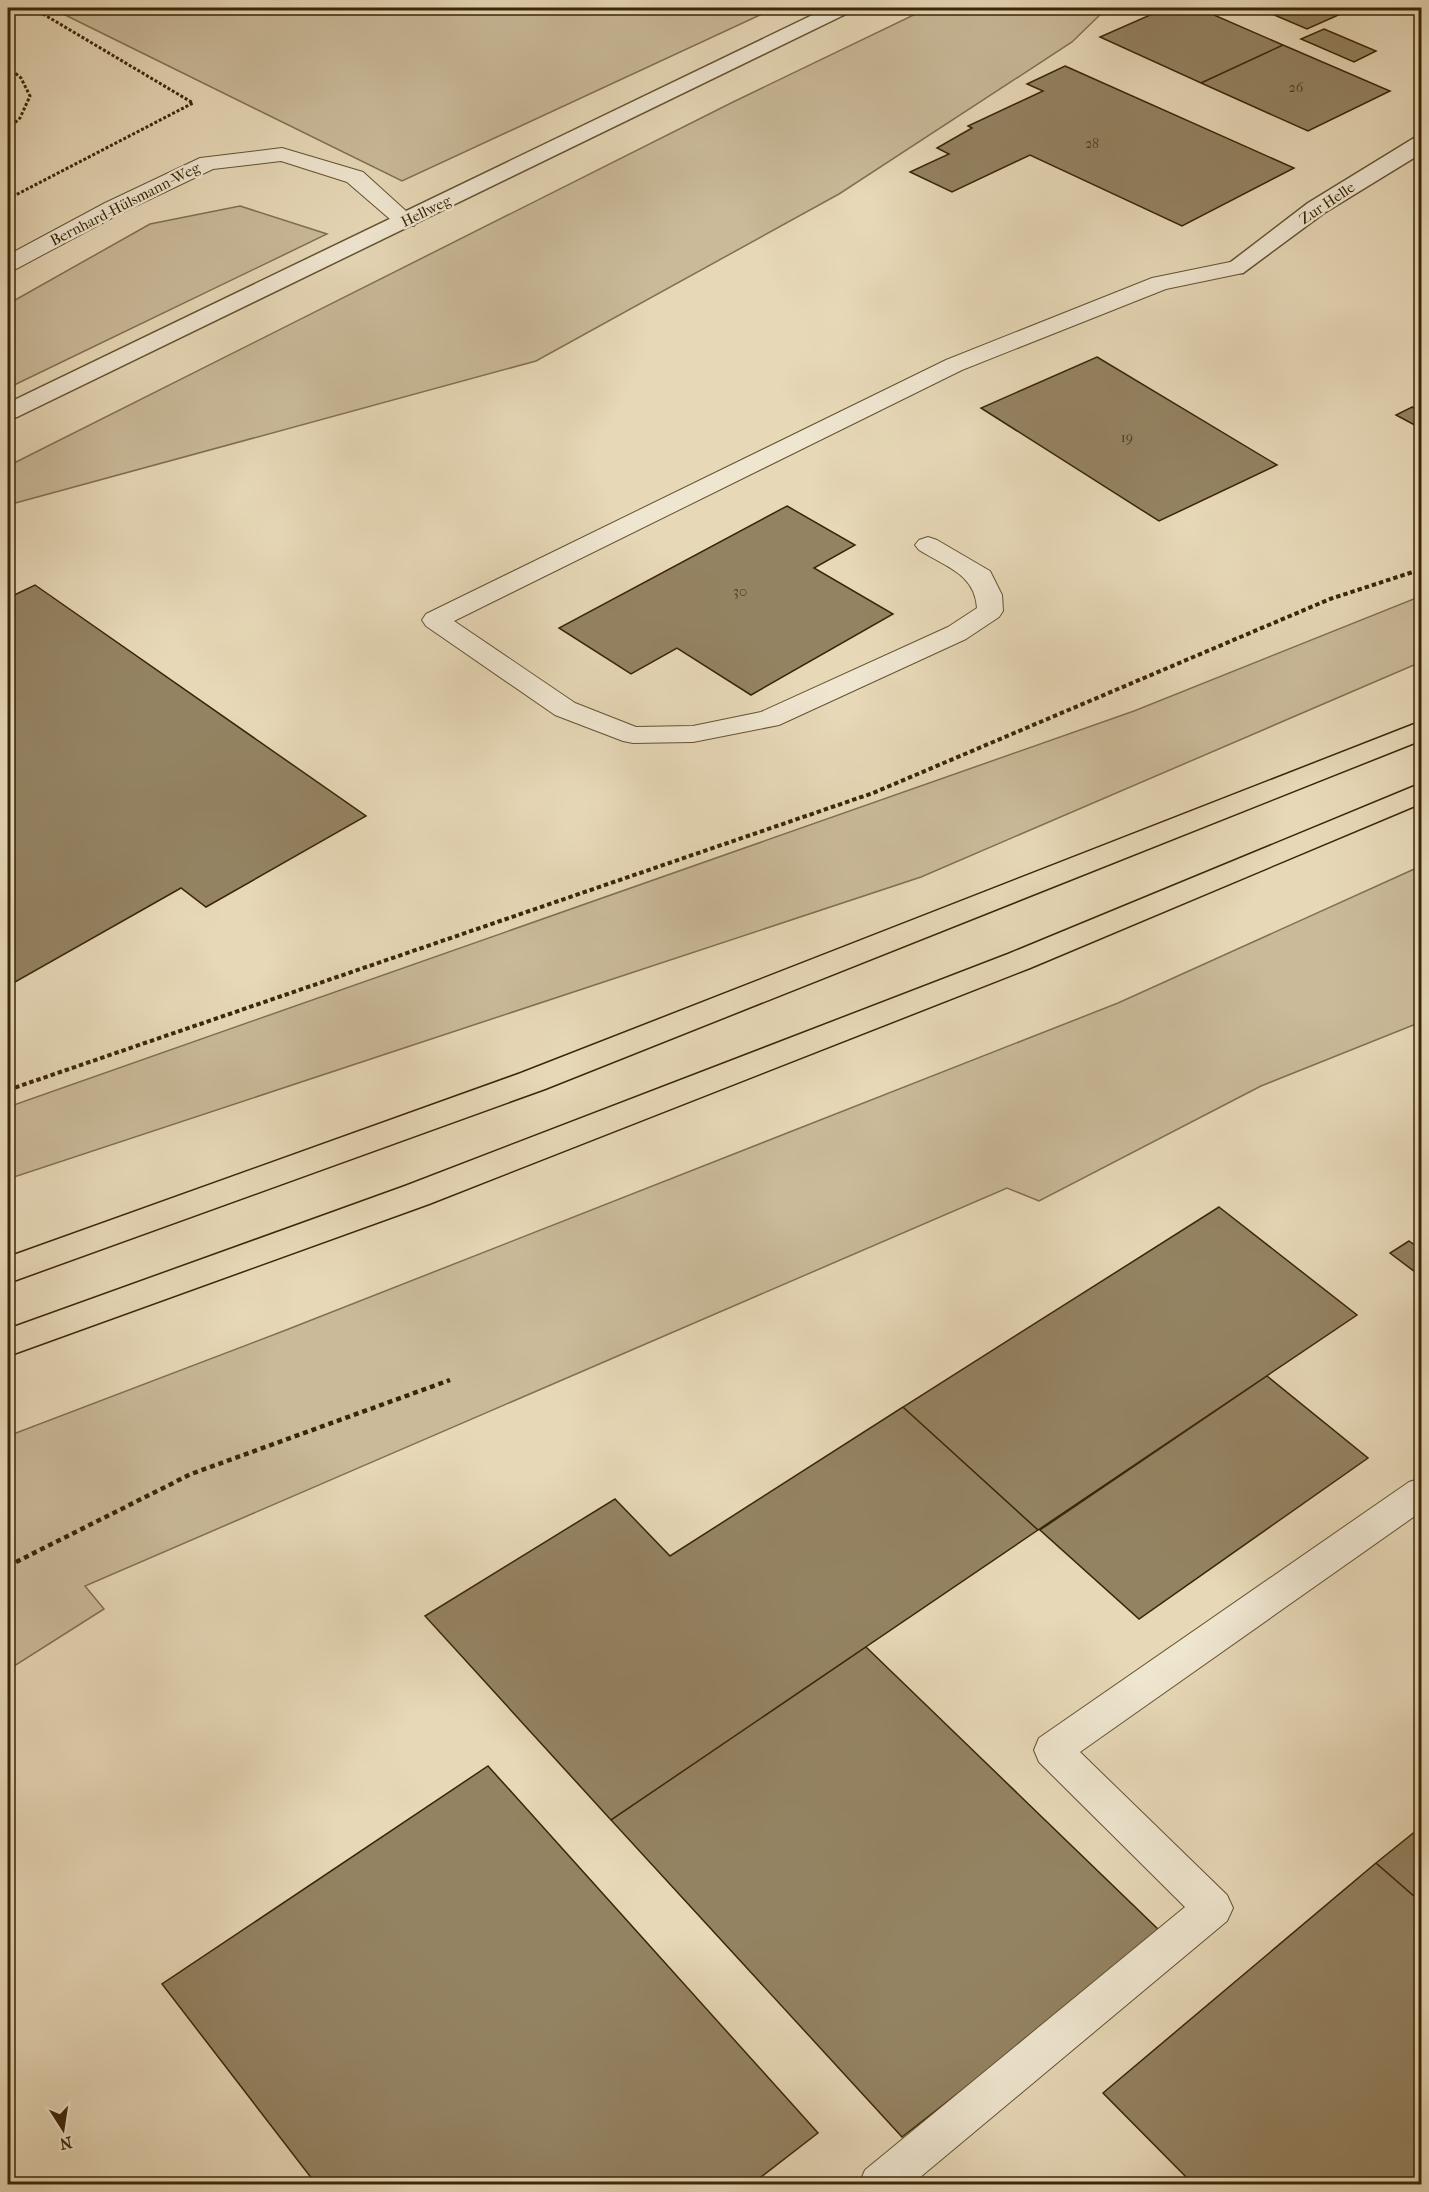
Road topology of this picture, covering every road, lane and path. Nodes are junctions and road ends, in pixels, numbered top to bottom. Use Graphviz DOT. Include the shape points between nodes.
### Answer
graph roads {
  1 [pos="33,8"];
  2 [pos="843,8"];
  3 [pos="8,67"];
  4 [pos="8,129"];
  5 [pos="1422,142"];
  6 [pos="8,199"];
  7 [pos="406,221"];
  8 [pos="8,264"];
  9 [pos="1235,268"];
  10 [pos="8,412"];
  11 [pos="928,545"];
  12 [pos="1422,569"];
  13 [pos="1422,730"];
  14 [pos="1422,792"];
  15 [pos="8,1090"];
  16 [pos="8,1270"];
  17 [pos="8,1343"];
  18 [pos="450,1380"];
  19 [pos="1422,1492"];
  20 [pos="8,1566"];
  21 [pos="880,2184"];
  1 -- 6 [label="path" via="193,103"];
  2 -- 7 [label="street, Hellweg"];
  3 -- 4 [label="path" via="21,78 30,96 20,118"];
  5 -- 9 [label="street, Zur Helle" via="1316,208"];
  7 -- 8 [label="lane, Bernhard-Hülsmann-Weg" via="355,177 282,153 208,163"];
  7 -- 10 [label="street, Hellweg"];
  9 -- 11 [label="lane" via="1160,282 954,365 435,620 566,709 633,735 693,734 769,719 957,633 990,611 981,577"];
  12 -- 15 [label="path" via="1330,599 873,793"];
  13 -- 16 [label="highway" via="533,1081"];
  14 -- 17 [label="highway" via="952,987 417,1195"];
  18 -- 20 [label="path" via="191,1474"];
  19 -- 21 [label="lane" via="1053,1750 1213,1908"];
}
